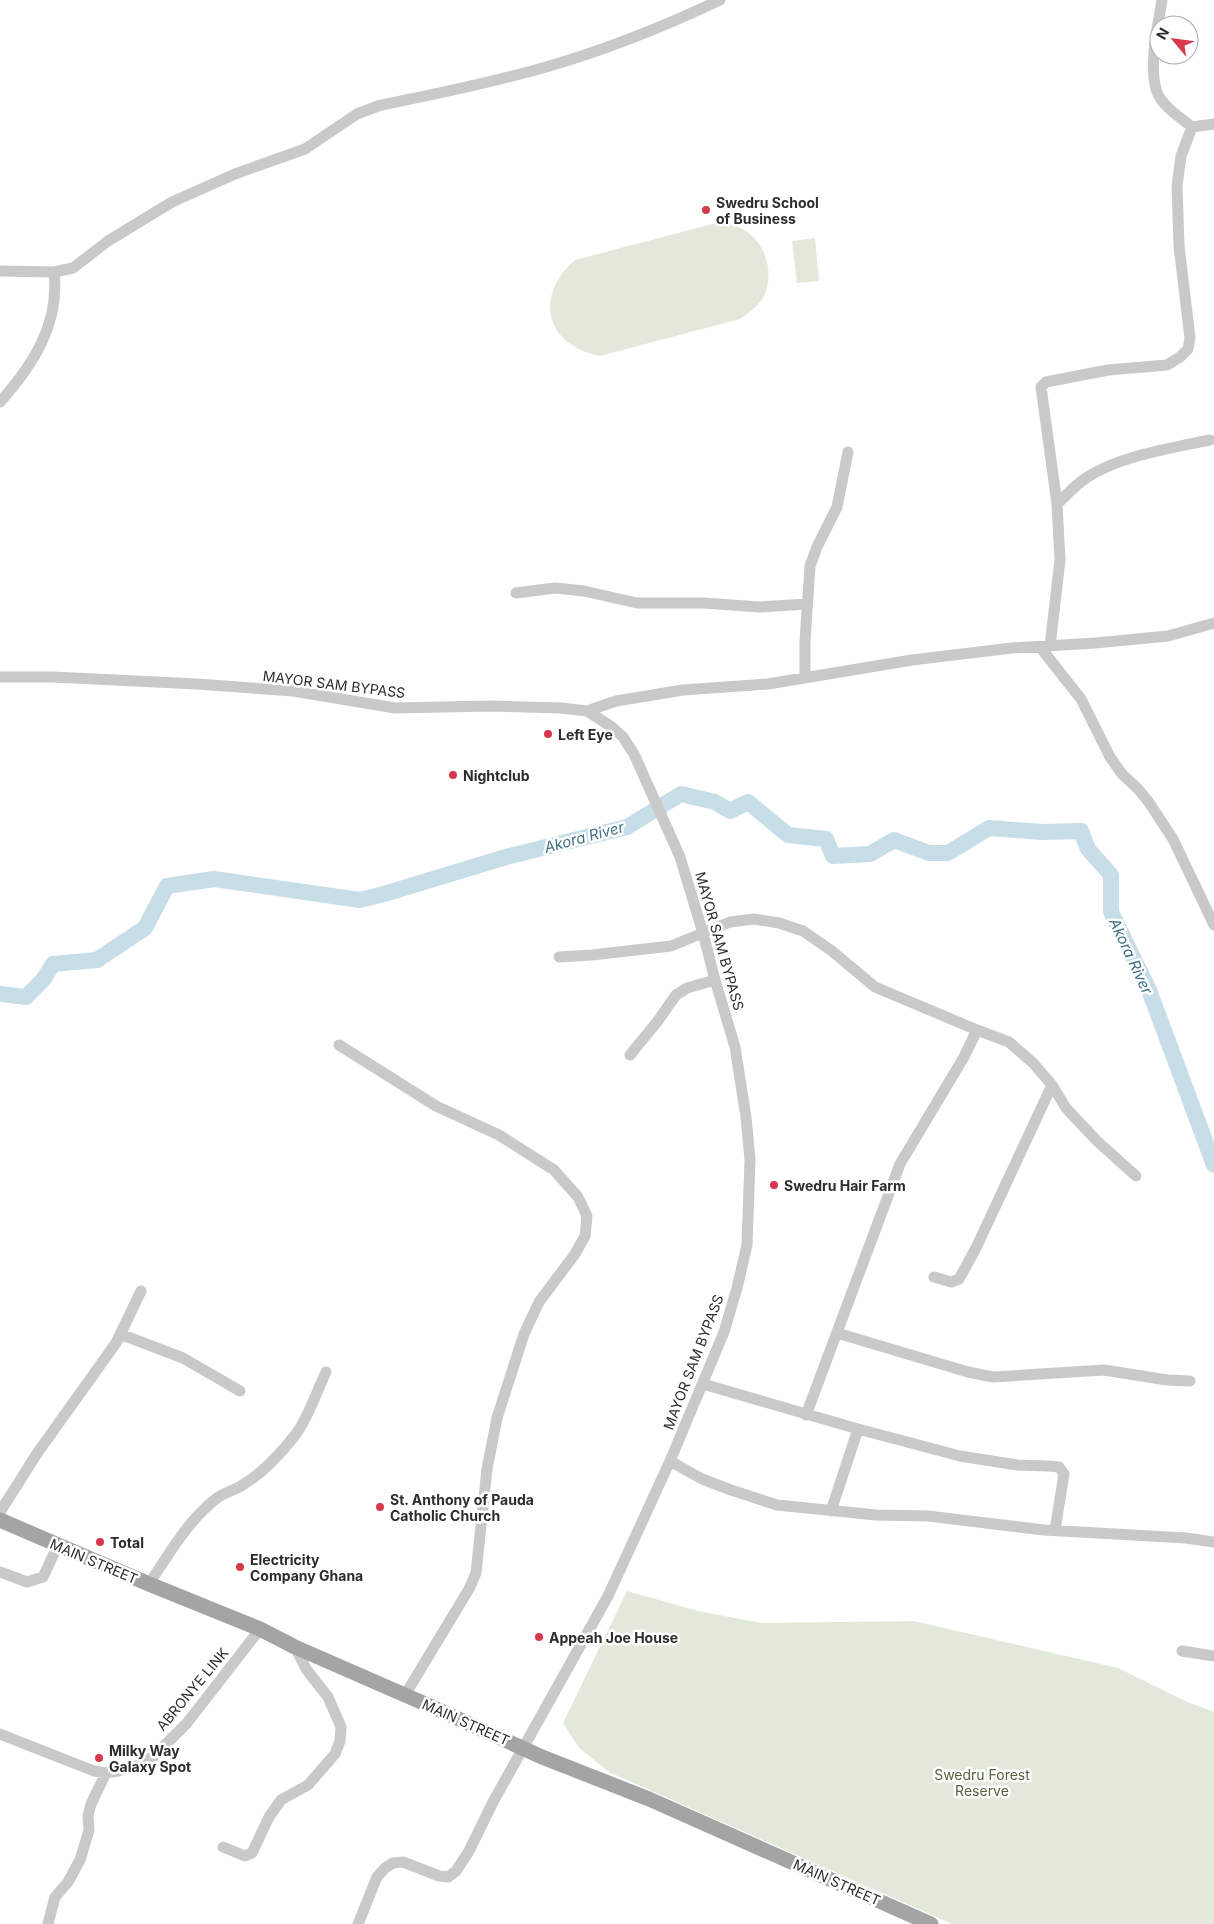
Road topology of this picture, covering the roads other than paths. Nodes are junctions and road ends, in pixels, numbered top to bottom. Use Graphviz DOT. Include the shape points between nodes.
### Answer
graph roads {
  1 [pos="720,0"];
  2 [pos="1162,0"];
  3 [pos="1214,124"];
  4 [pos="1192,127"];
  5 [pos="0,271"];
  6 [pos="54,272"];
  7 [pos="0,402"];
  8 [pos="1210,440"];
  9 [pos="848,452"];
  10 [pos="1057,504"];
  11 [pos="516,594"];
  12 [pos="807,604"];
  13 [pos="1214,623"];
  14 [pos="1045,647"];
  15 [pos="0,677"];
  16 [pos="806,677"];
  17 [pos="587,712"];
  18 [pos="1214,925"];
  19 [pos="703,933"];
  20 [pos="559,956"];
  21 [pos="714,980"];
  22 [pos="977,1030"];
  23 [pos="339,1045"];
  24 [pos="630,1055"];
  25 [pos="1052,1086"];
  26 [pos="1136,1176"];
  27 [pos="934,1277"];
  28 [pos="141,1291"];
  29 [pos="837,1333"];
  30 [pos="120,1334"];
  31 [pos="326,1372"];
  32 [pos="1190,1381"];
  33 [pos="703,1384"];
  34 [pos="240,1391"];
  35 [pos="806,1415"];
  36 [pos="858,1429"];
  37 [pos="670,1460"];
  38 [pos="831,1511"];
  39 [pos="0,1512"];
  40 [pos="0,1520"];
  41 [pos="1055,1530"];
  42 [pos="1214,1542"];
  43 [pos="58,1545"];
  44 [pos="0,1572"];
  45 [pos="149,1584"];
  46 [pos="260,1628"];
  47 [pos="296,1647"];
  48 [pos="1182,1651"];
  49 [pos="1214,1656"];
  50 [pos="405,1695"];
  51 [pos="0,1734"];
  52 [pos="524,1748"];
  53 [pos="106,1773"];
  54 [pos="223,1847"];
  55 [pos="927,1923"];
  56 [pos="48,1924"];
  57 [pos="358,1924"];
  1 -- 6 [label="street" via="620,43 545,68 378,106 357,114 306,149 235,174 172,202 108,241 73,268"];
  2 -- 4 [label="street" via="1153,59 1157,92 1168,107"];
  3 -- 4 [label="street"];
  4 -- 10 [label="street" via="1181,156 1177,186 1179,246 1190,338 1188,349 1167,365 1108,370 1046,382 1041,387"];
  5 -- 6 [label="street"];
  6 -- 7 [label="street" via="50,327 42,345"];
  8 -- 10 [label="street" via="1115,464 1086,478"];
  9 -- 12 [label="street" via="837,507 810,566"];
  10 -- 14 [label="street" via="1060,560"];
  11 -- 12 [label="street" via="556,588 637,603 760,607"];
  12 -- 16 [label="street"];
  13 -- 14 [label="street" via="1168,636"];
  14 -- 16 [label="street" via="912,660"];
  14 -- 18 [label="street" via="1081,699 1110,757 1148,801 1173,839"];
  15 -- 17 [label="street, MAYOR SAM BYPASS" via="293,691 395,708 491,706"];
  16 -- 17 [label="street" via="768,684 651,694 616,701"];
  17 -- 19 [label="street, MAYOR SAM BYPASS" via="612,726 634,754 680,857"];
  19 -- 20 [label="street" via="670,946"];
  19 -- 21 [label="street, MAYOR SAM BYPASS"];
  19 -- 22 [label="street" via="730,922 754,919 803,931 875,987"];
  21 -- 24 [label="street" via="676,995"];
  21 -- 33 [label="street, MAYOR SAM BYPASS" via="735,1047 750,1160 747,1245 724,1332"];
  22 -- 25 [label="street" via="1009,1042 1034,1063"];
  22 -- 29 [label="street" via="900,1164"];
  23 -- 50 [label="street" via="436,1106 499,1134 554,1170 578,1197 587,1216 585,1236 539,1302 524,1334 497,1418 487,1470 476,1573"];
  25 -- 26 [label="street" via="1066,1108"];
  25 -- 27 [label="street" via="959,1279 951,1282"];
  28 -- 30 [label="street"];
  29 -- 32 [label="street" via="993,1377 1104,1370"];
  29 -- 35 [label="street"];
  30 -- 34 [label="street" via="183,1358"];
  30 -- 39 [label="street"];
  31 -- 45 [label="street" via="297,1432 250,1481 218,1496 187,1528"];
  33 -- 35 [label="street"];
  33 -- 37 [label="street, MAYOR SAM BYPASS"];
  35 -- 36 [label="street"];
  36 -- 38 [label="street"];
  36 -- 41 [label="street" via="991,1462 1059,1468 1064,1474"];
  37 -- 38 [label="street" via="702,1479 777,1505"];
  37 -- 52 [label="street, MAYOR SAM BYPASS" via="608,1596"];
  38 -- 41 [label="street" via="928,1516"];
  40 -- 43 [label="main road, MAIN STREET"];
  41 -- 42 [label="street"];
  43 -- 44 [label="street" via="43,1577 27,1582"];
  43 -- 45 [label="main road, MAIN STREET"];
  45 -- 46 [label="main road, MAIN STREET"];
  46 -- 47 [label="main road, MAIN STREET"];
  46 -- 53 [label="street, ABRONYE LINK" via="187,1723 154,1756 136,1766"];
  47 -- 50 [label="main road, MAIN STREET"];
  47 -- 54 [label="street" via="306,1669 328,1697 341,1727 340,1741 335,1754 308,1785 281,1800 252,1853 245,1856"];
  48 -- 49 [label="street"];
  50 -- 52 [label="main road, MAIN STREET"];
  51 -- 53 [label="street"];
  52 -- 55 [label="main road, MAIN STREET" via="649,1799"];
  52 -- 57 [label="street, MAYOR SAM BYPASS" via="456,1871 448,1876 439,1876 403,1862 393,1863 377,1877"];
  53 -- 56 [label="street" via="88,1816 89,1830 80,1860 55,1897"];
}
